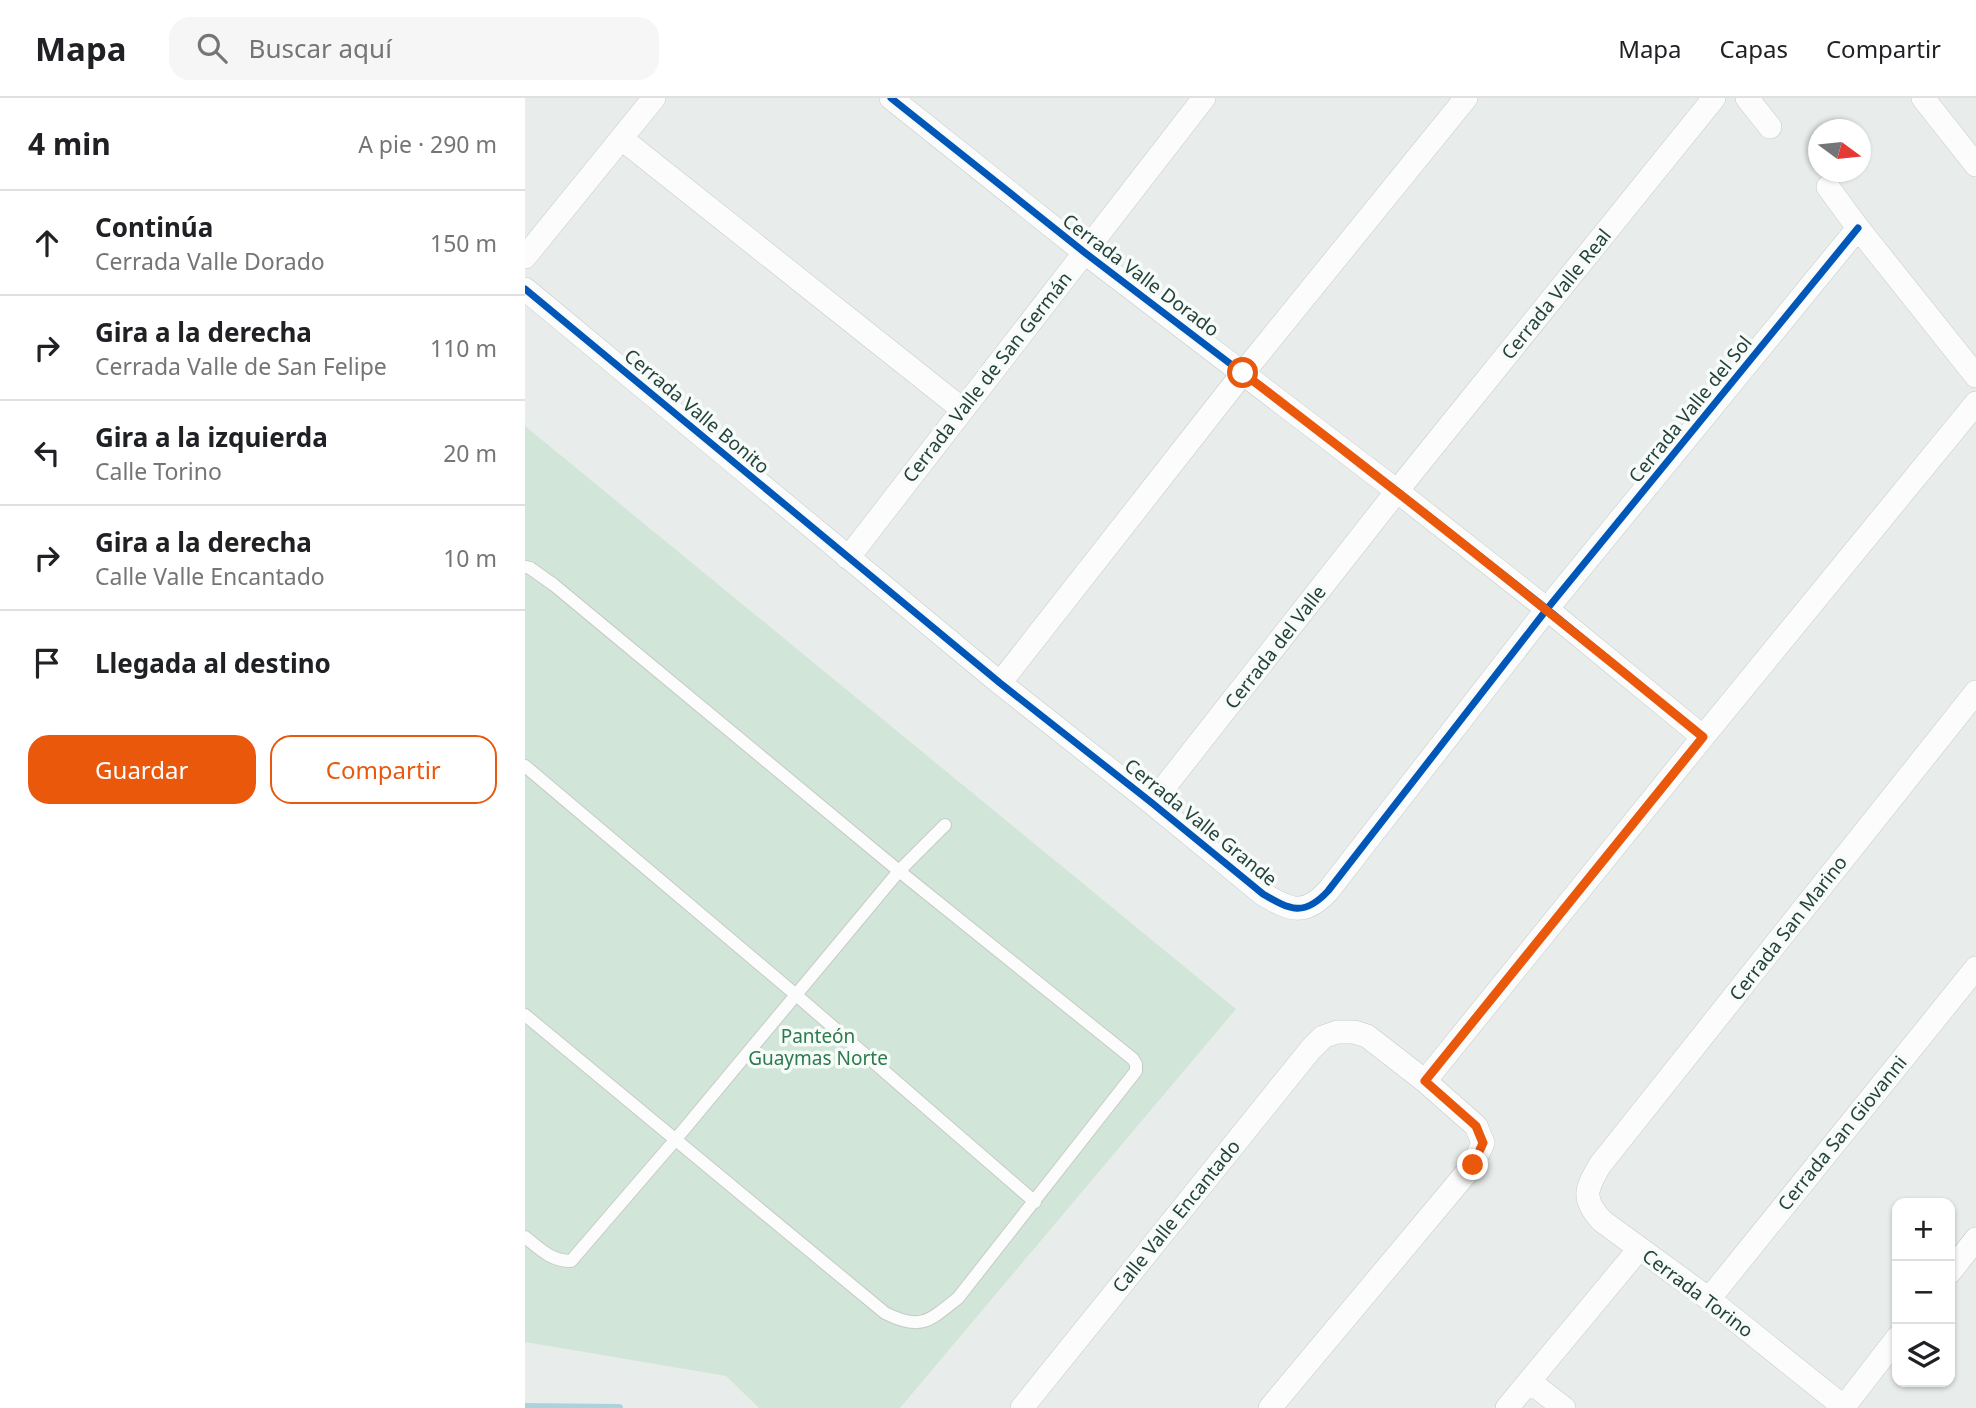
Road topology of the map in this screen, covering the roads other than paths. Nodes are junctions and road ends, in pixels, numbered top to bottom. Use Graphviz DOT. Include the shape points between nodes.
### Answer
graph roads {
  1 [pos="654,98"];
  2 [pos="891,98"];
  3 [pos="1466,98"];
  4 [pos="1714,98"];
  5 [pos="1747,98"];
  6 [pos="1923,98"];
  7 [pos="1201,99"];
  8 [pos="1770,127"];
  9 [pos="622,139"];
  10 [pos="1976,165"];
  11 [pos="1828,187"];
  12 [pos="1858,228"];
  13 [pos="1084,252"];
  14 [pos="525,257"];
  15 [pos="525,289"];
  16 [pos="1243,373"];
  17 [pos="1976,376"];
  18 [pos="1976,403"];
  19 [pos="963,409"];
  20 [pos="1397,491"];
  21 [pos="848,558"];
  22 [pos="525,567"];
  23 [pos="1547,609"];
  24 [pos="1000,683"];
  25 [pos="1976,692"];
  26 [pos="1703,737"];
  27 [pos="525,766"];
  28 [pos="1152,803"];
  29 [pos="945,825"];
  30 [pos="899,871"];
  31 [pos="1976,968"];
  32 [pos="795,994"];
  33 [pos="525,1015"];
  34 [pos="1425,1081"];
  35 [pos="676,1139"];
  36 [pos="1600,1165"];
  37 [pos="1035,1202"];
  38 [pos="525,1237"];
  39 [pos="1976,1238"];
  40 [pos="1640,1249"];
  41 [pos="1955,1265"];
  42 [pos="1709,1299"];
  43 [pos="1892,1344"];
  44 [pos="1529,1381"];
  45 [pos="1843,1407"];
  46 [pos="1022,1408"];
  47 [pos="1270,1408"];
  48 [pos="1507,1408"];
  49 [pos="1564,1408"];
  1 -- 9 [label="street"];
  2 -- 13 [label="street, Cerrada Valle Dorado"];
  3 -- 16 [label="street"];
  4 -- 20 [label="street, Cerrada Valle Real"];
  5 -- 8 [label="street"];
  6 -- 10 [label="street"];
  7 -- 13 [label="street, Cerrada Valle de San Germán"];
  9 -- 14 [label="street"];
  9 -- 19 [label="street"];
  11 -- 12 [label="street"];
  12 -- 17 [label="street"];
  12 -- 23 [label="street, Cerrada Valle del Sol"];
  13 -- 16 [label="street, Cerrada Valle Dorado"];
  13 -- 19 [label="street, Cerrada Valle de San Germán"];
  15 -- 21 [label="street, Cerrada Valle Bonito"];
  16 -- 20 [label="street, Cerrada Valle Dorado"];
  16 -- 24 [label="street"];
  18 -- 26 [label="street"];
  19 -- 21 [label="street, Cerrada Valle de San Germán"];
  20 -- 23 [label="street, Cerrada Valle Dorado"];
  20 -- 28 [label="street, Cerrada del Valle"];
  21 -- 24 [label="street, Cerrada Valle Grande"];
  22 -- 30 [label="lane" via="554,585"];
  23 -- 26 [label="street, Cerrada Valle Dorado"];
  23 -- 28 [label="street, Cerrada Valle Grande" via="1317,903 1301,909 1263,894"];
  24 -- 28 [label="street, Cerrada Valle Grande"];
  25 -- 36 [label="street, Cerrada San Marino"];
  26 -- 34 [label="street"];
  27 -- 32 [label="lane"];
  29 -- 30 [label="lane"];
  30 -- 32 [label="lane"];
  30 -- 37 [label="lane" via="1136,1064 1136,1071"];
  31 -- 42 [label="street, Cerrada San Giovanni"];
  32 -- 35 [label="lane"];
  32 -- 37 [label="lane"];
  33 -- 35 [label="lane"];
  34 -- 46 [label="street, Calle Valle Encantado" via="1367,1036 1337,1032 1323,1037"];
  34 -- 47 [label="street" via="1476,1126 1483,1143 1473,1165"];
  35 -- 37 [label="lane" via="885,1313 916,1324 934,1317 958,1298"];
  35 -- 38 [label="lane" via="571,1261 549,1257"];
  36 -- 40 [label="street, Cerrada Torino" via="1588,1185 1593,1211"];
  39 -- 41 [label="street"];
  40 -- 42 [label="street, Cerrada Torino"];
  40 -- 44 [label="street"];
  42 -- 45 [label="street, Cerrada Torino"];
  43 -- 45 [label="street"];
  44 -- 48 [label="street"];
  44 -- 49 [label="street"];
}
